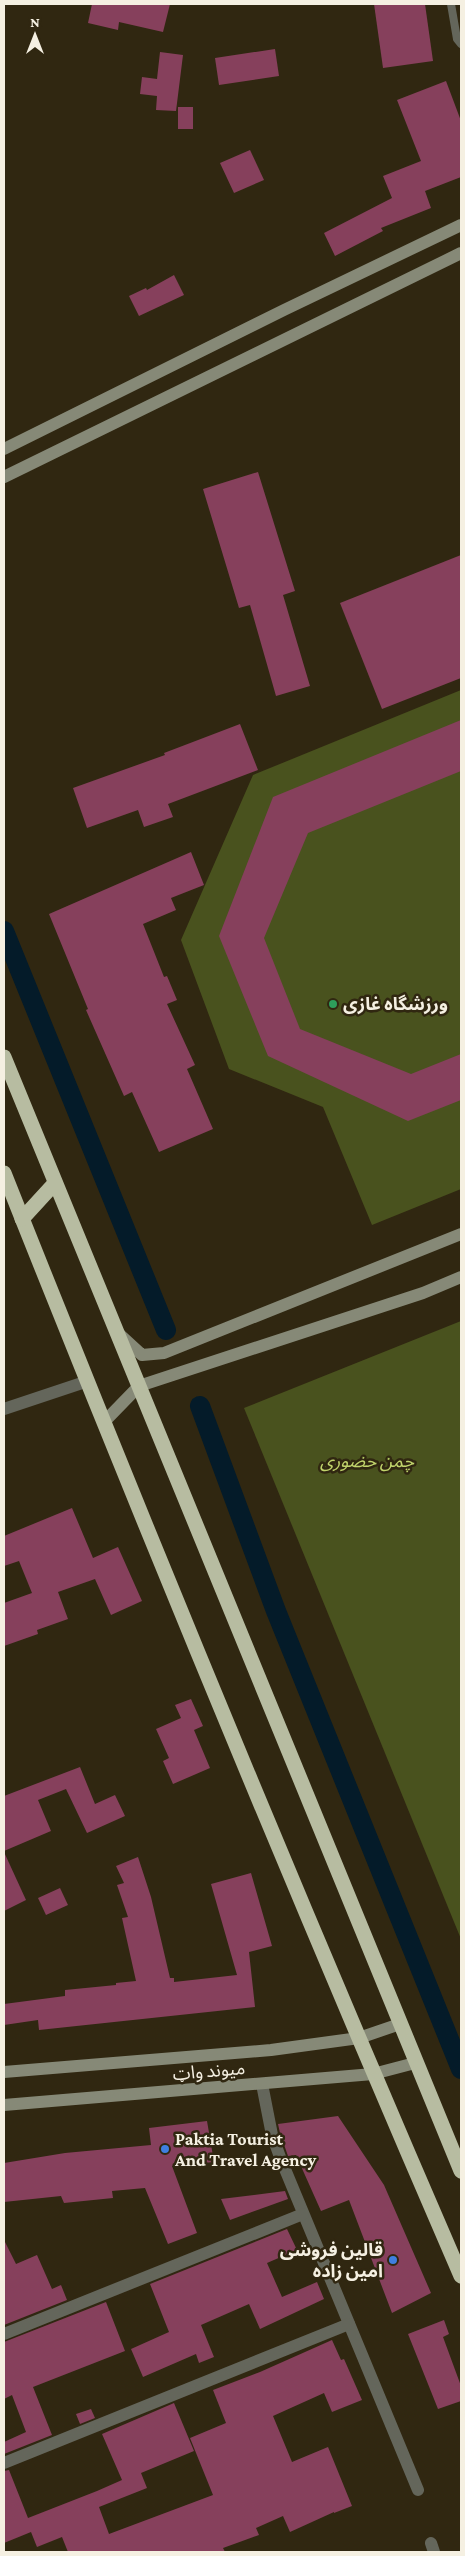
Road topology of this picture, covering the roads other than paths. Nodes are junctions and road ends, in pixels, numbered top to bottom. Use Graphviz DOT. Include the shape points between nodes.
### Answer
graph roads {
  1 [pos="451,4"];
  2 [pos="461,44"];
  3 [pos="461,225"];
  4 [pos="461,253"];
  5 [pos="4,449"];
  6 [pos="4,477"];
  7 [pos="4,1057"];
  8 [pos="4,1173"];
  9 [pos="55,1183"];
  10 [pos="22,1219"];
  11 [pos="461,1234"];
  12 [pos="461,1277"];
  13 [pos="114,1330"];
  14 [pos="88,1381"];
  15 [pos="139,1386"];
  16 [pos="4,1409"];
  17 [pos="104,1422"];
  18 [pos="400,2024"];
  19 [pos="359,2038"];
  20 [pos="415,2063"];
  21 [pos="4,2072"];
  22 [pos="373,2074"];
  23 [pos="262,2084"];
  24 [pos="4,2105"];
  25 [pos="461,2171"];
  26 [pos="303,2214"];
  27 [pos="461,2276"];
  28 [pos="348,2324"];
  29 [pos="4,2334"];
  30 [pos="4,2463"];
  31 [pos="418,2490"];
  1 -- 2 [label="lane" via="457,39"];
  3 -- 5 [label="main road"];
  4 -- 6 [label="main road"];
  7 -- 9 [label="highway"];
  8 -- 10 [label="highway"];
  9 -- 10 [label="highway"];
  9 -- 13 [label="highway"];
  10 -- 14 [label="highway"];
  11 -- 13 [label="main road" via="164,1353 142,1355"];
  12 -- 15 [label="main road" via="423,1293"];
  13 -- 15 [label="highway"];
  14 -- 16 [label="street"];
  14 -- 17 [label="highway"];
  15 -- 17 [label="main road"];
  15 -- 18 [label="highway"];
  17 -- 19 [label="highway"];
  18 -- 19 [label="main road, میوند واټ"];
  18 -- 20 [label="highway"];
  19 -- 21 [label="main road, میوند واټ" via="271,2050"];
  19 -- 22 [label="highway"];
  20 -- 22 [label="main road, میوند واټ"];
  20 -- 25 [label="highway"];
  22 -- 23 [label="main road, میوند واټ"];
  22 -- 27 [label="highway"];
  23 -- 24 [label="main road, میوند واټ"];
  23 -- 26 [label="street" via="272,2135"];
  26 -- 28 [label="street"];
  26 -- 29 [label="street"];
  28 -- 30 [label="street"];
  28 -- 31 [label="street"];
}
